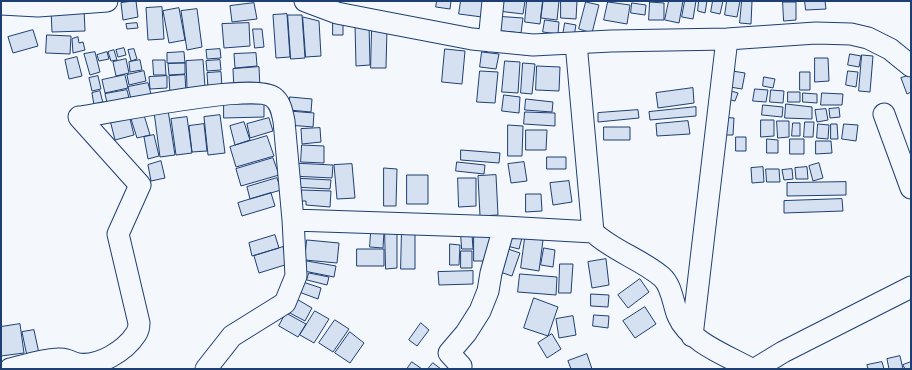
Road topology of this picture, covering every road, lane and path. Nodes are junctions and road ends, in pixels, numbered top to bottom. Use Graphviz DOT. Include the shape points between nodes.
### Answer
graph roads {
  1 [pos="107,1"];
  2 [pos="305,1"];
  3 [pos="493,1"];
  4 [pos="1,4"];
  5 [pos="727,39"];
  6 [pos="489,41"];
  7 [pos="576,43"];
  8 [pos="911,66"];
  9 [pos="884,114"];
  10 [pos="911,188"];
  11 [pos="293,220"];
  12 [pos="504,227"];
  13 [pos="593,232"];
  14 [pos="911,287"];
  15 [pos="692,336"];
  16 [pos="10,369"];
  17 [pos="206,369"];
  18 [pos="460,369"];
  19 [pos="751,369"];
  20 [pos="755,369"];
  1 -- 4 [label="street" via="38,6"];
  2 -- 6 [label="street" via="338,13"];
  3 -- 6 [label="street"];
  5 -- 7 [label="street"];
  5 -- 8 [label="street" via="816,33 851,34 868,38 890,49"];
  5 -- 15 [label="street"];
  6 -- 7 [label="street" via="533,45"];
  7 -- 13 [label="street"];
  9 -- 10 [label="street"];
  11 -- 12 [label="street"];
  11 -- 16 [label="street" via="284,121 280,106 272,97 263,93 211,96 79,117 140,185 118,234 139,323 137,334 121,350 101,361 77,364 67,359 42,360"];
  11 -- 17 [label="street" via="296,276 285,303 232,336"];
  12 -- 13 [label="street"];
  12 -- 18 [label="street" via="488,291 480,311 449,353 462,366"];
  13 -- 15 [label="street" via="603,242 663,278 673,298 678,317"];
  14 -- 20 [label="street" via="783,352"];
  15 -- 19 [label="street"];
}
